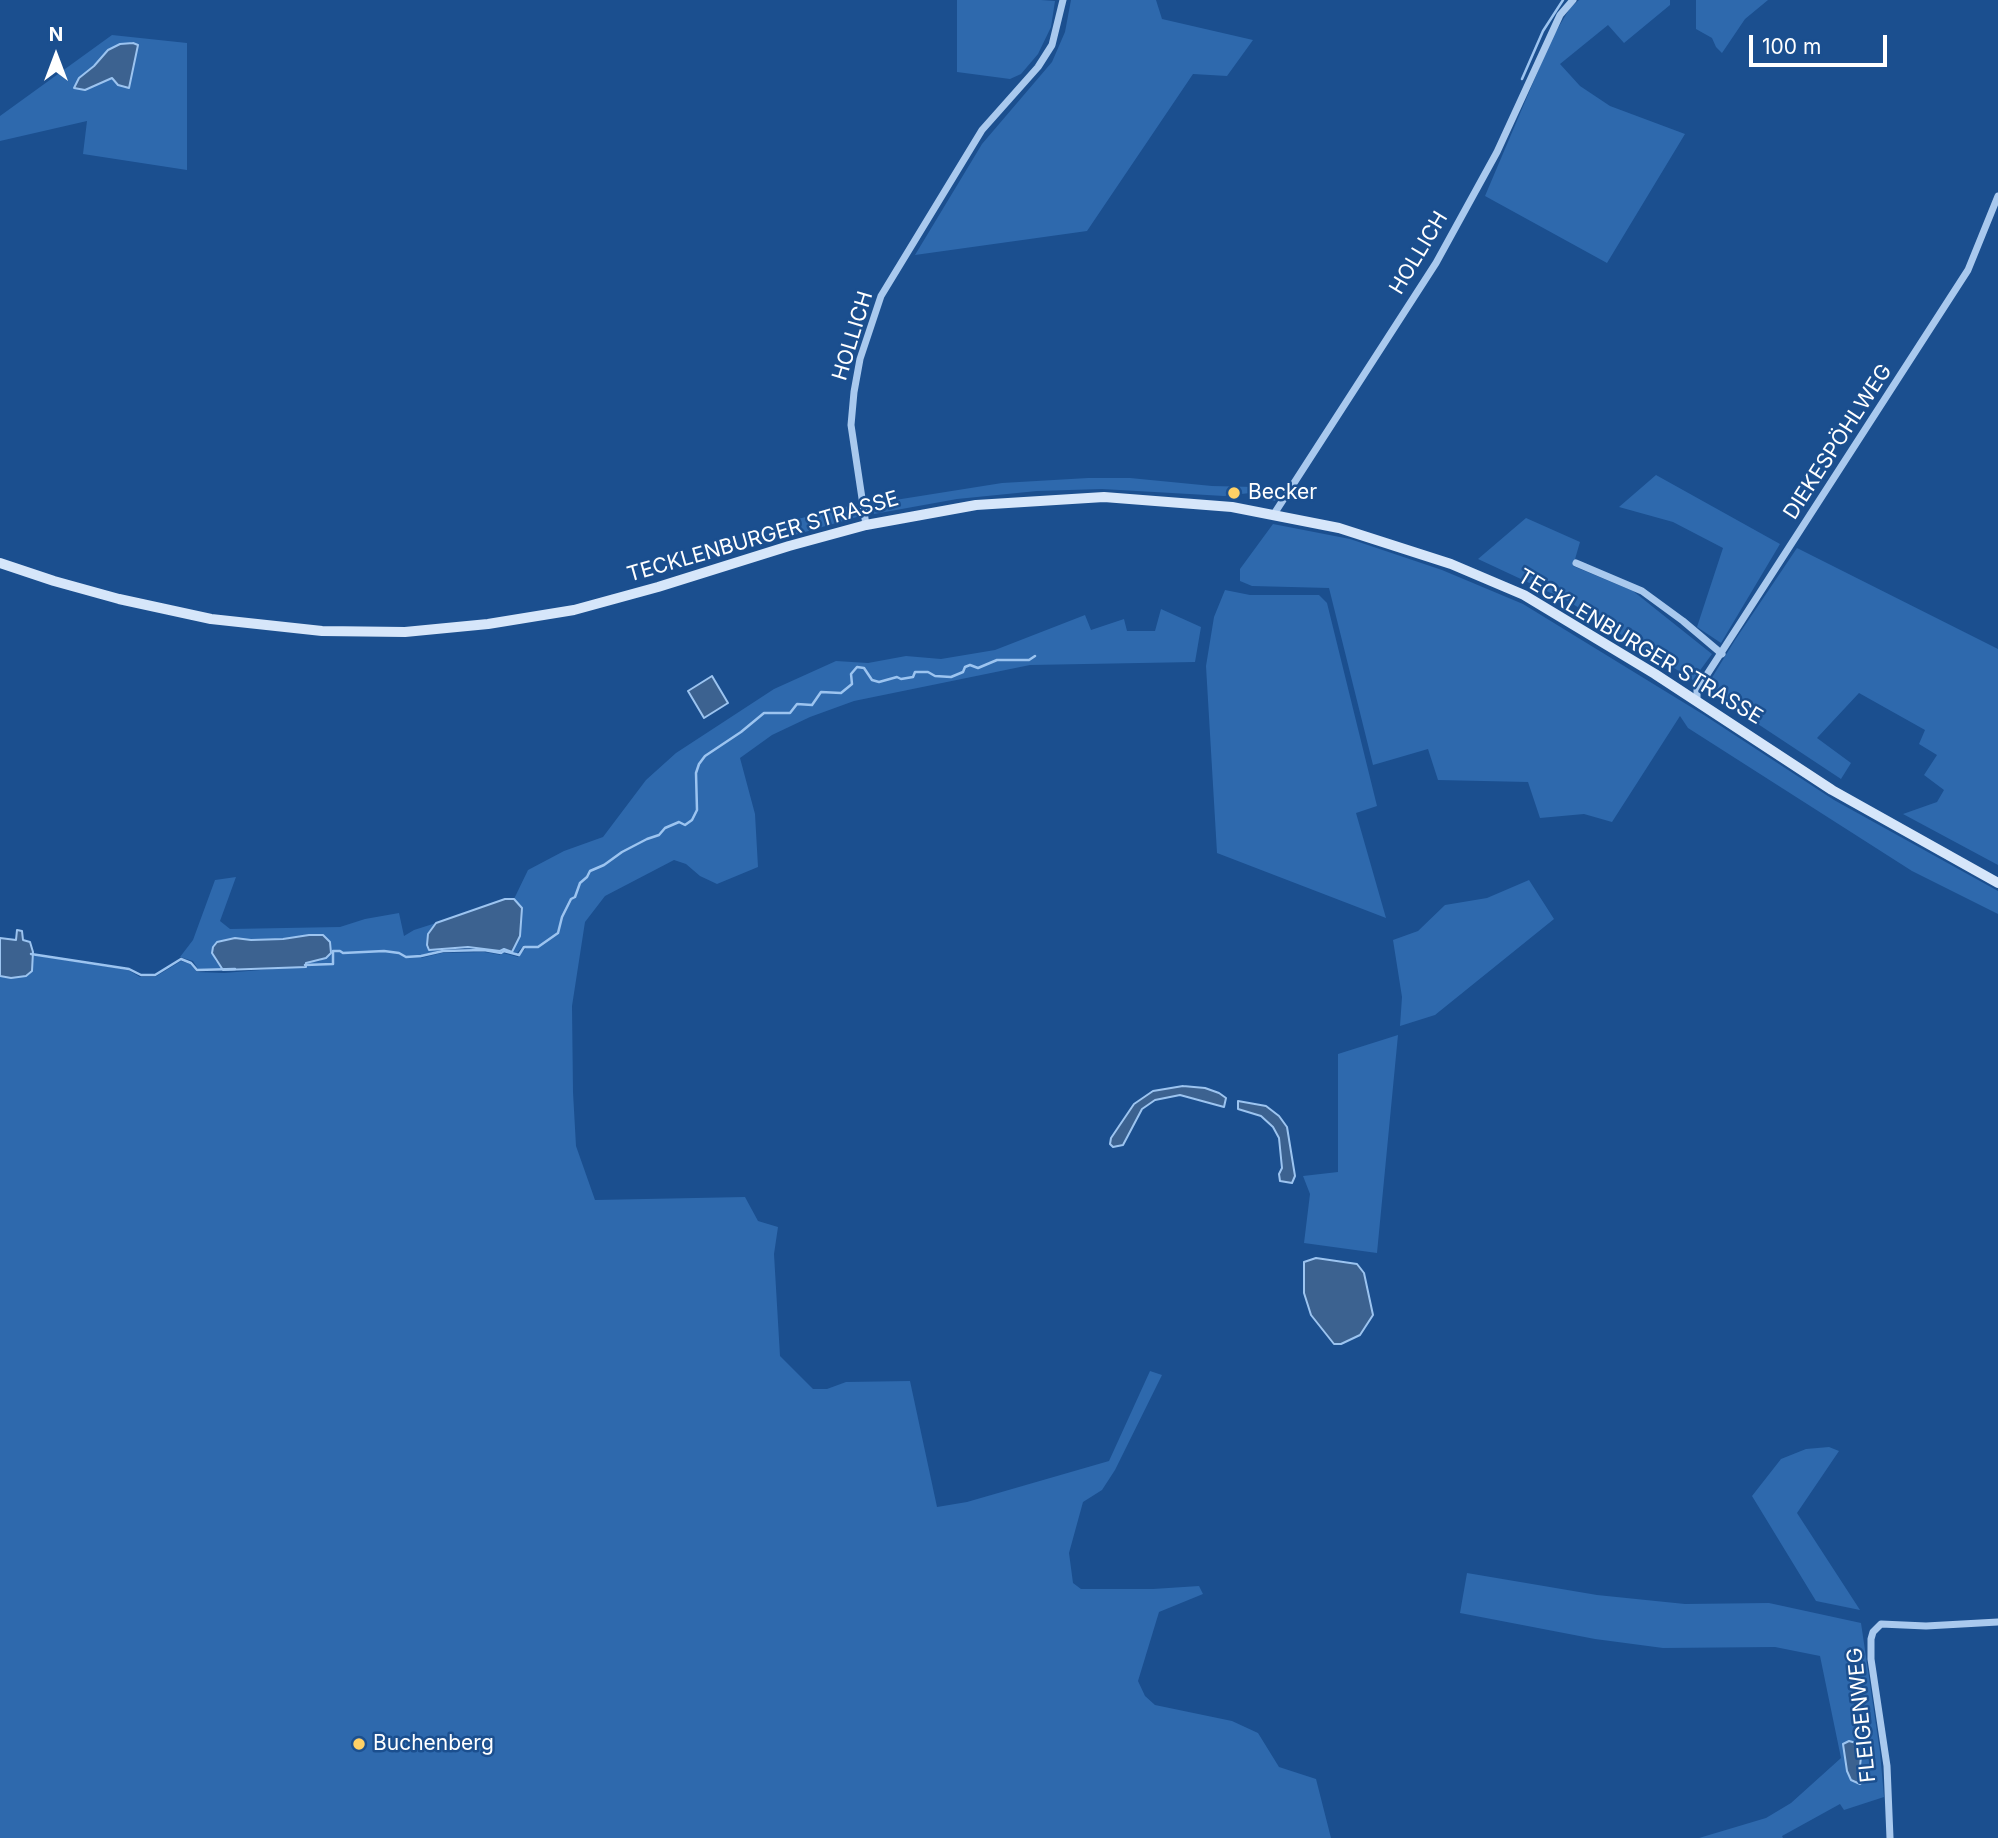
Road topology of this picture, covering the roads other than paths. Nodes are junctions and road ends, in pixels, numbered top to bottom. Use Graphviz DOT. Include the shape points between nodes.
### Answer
graph roads {
  1 [pos="1063,0"];
  2 [pos="1573,0"];
  3 [pos="1998,196"];
  4 [pos="1274,514"];
  5 [pos="866,525"];
  6 [pos="0,563"];
  7 [pos="1576,563"];
  8 [pos="1722,654"];
  9 [pos="1697,700"];
  10 [pos="1998,883"];
  11 [pos="1998,1622"];
  12 [pos="1890,1838"];
  1 -- 5 [label="street, HOLLICH" via="1052,45 982,131 881,296 853,392 851,425"];
  2 -- 4 [label="street, HOLLICH" via="1560,15 1497,152 1436,263"];
  3 -- 8 [label="street, DIEKESPÖHLWEG" via="1968,270"];
  4 -- 5 [label="main road, TECKLENBURGER STRASSE" via="1104,497 976,505"];
  4 -- 9 [label="main road, TECKLENBURGER STRASSE" via="1339,528 1451,564 1524,594"];
  5 -- 6 [label="main road, TECKLENBURGER STRASSE" via="574,610 405,632 322,631 211,619 119,599"];
  7 -- 8 [label="street" via="1642,591"];
  8 -- 9 [label="street, DIEKESPÖHLWEG" via="1697,690"];
  9 -- 10 [label="main road, TECKLENBURGER STRASSE" via="1832,790"];
  11 -- 12 [label="street, FLEIGENWEG" via="1881,1624 1873,1632 1871,1659 1886,1766"];
}
